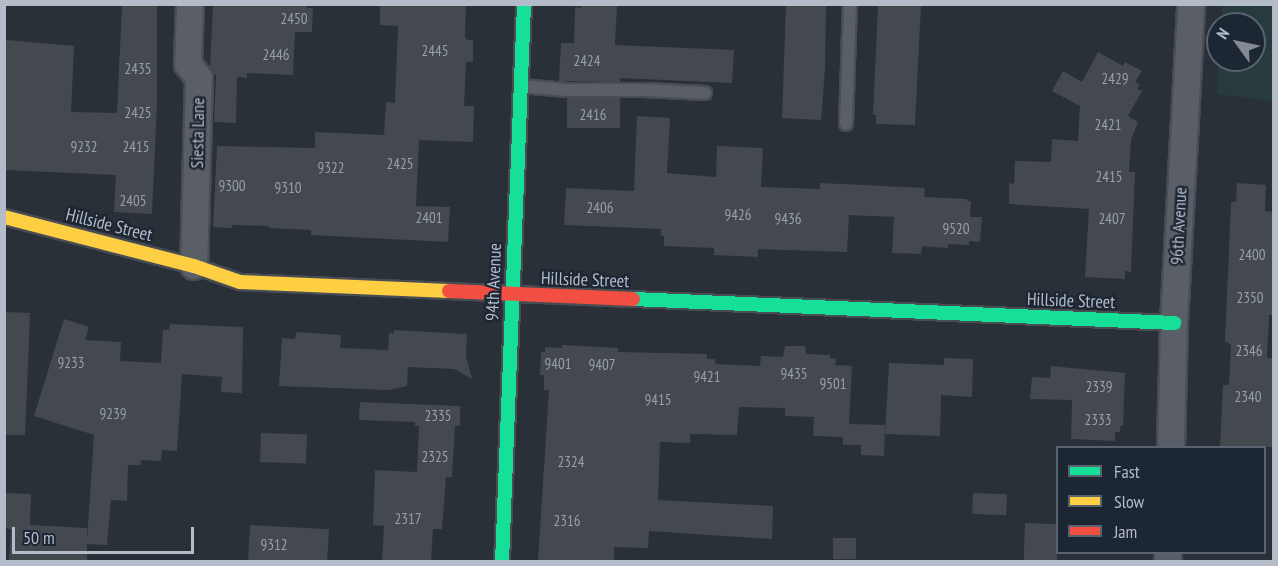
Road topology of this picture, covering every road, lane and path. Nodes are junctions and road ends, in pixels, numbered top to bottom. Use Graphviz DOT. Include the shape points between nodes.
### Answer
graph roads {
  1 [pos="190,4"];
  2 [pos="524,4"];
  3 [pos="850,4"];
  4 [pos="1191,4"];
  5 [pos="520,86"];
  6 [pos="705,93"];
  7 [pos="846,124"];
  8 [pos="4,217"];
  9 [pos="194,266"];
  10 [pos="512,294"];
  11 [pos="1173,323"];
  12 [pos="1171,446"];
  13 [pos="502,561"];
  1 -- 9 [label="street, Siesta Lane" via="188,64 199,78"];
  2 -- 5 [label="street, 94th Avenue"];
  3 -- 7 [label="lane"];
  4 -- 11 [label="street, 96th Avenue"];
  5 -- 6 [label="lane"];
  5 -- 10 [label="street, 94th Avenue"];
  8 -- 9 [label="street, Hillside Street"];
  9 -- 10 [label="street, Hillside Street" via="240,282"];
  10 -- 11 [label="street, Hillside Street"];
  10 -- 13 [label="street, 94th Avenue"];
  11 -- 12 [label="street, 96th Avenue"];
}
